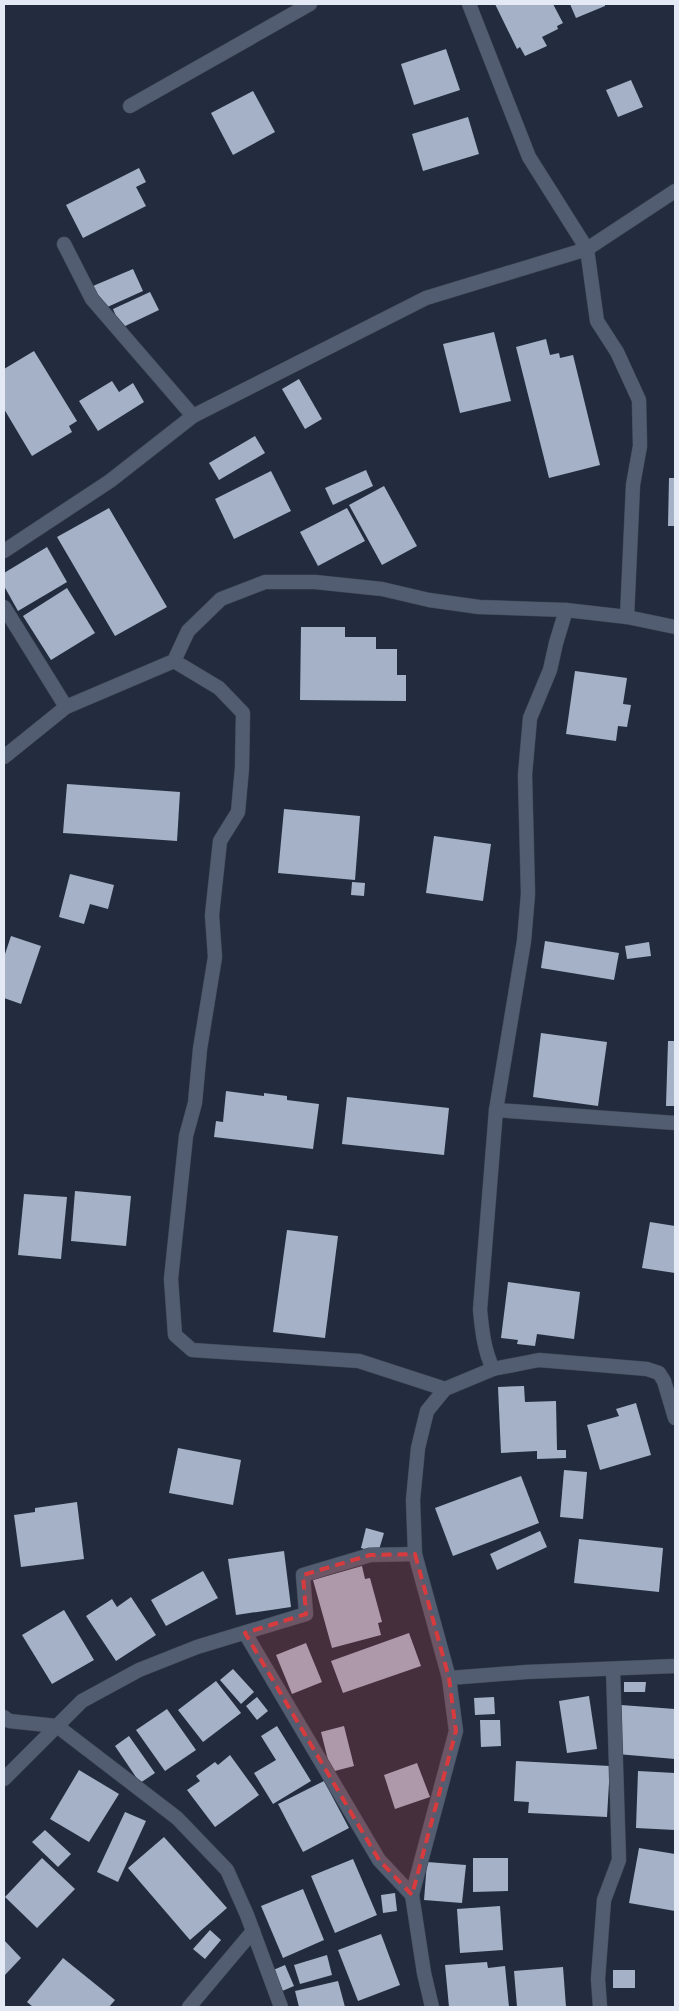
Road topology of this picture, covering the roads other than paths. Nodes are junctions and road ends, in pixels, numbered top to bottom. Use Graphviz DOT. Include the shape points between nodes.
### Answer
graph roads {
  1 [pos="310,4"];
  2 [pos="469,4"];
  3 [pos="130,106"];
  4 [pos="675,192"];
  5 [pos="64,244"];
  6 [pos="587,249"];
  7 [pos="194,416"];
  8 [pos="4,551"];
  9 [pos="4,607"];
  10 [pos="566,610"];
  11 [pos="627,617"];
  12 [pos="675,627"];
  13 [pos="174,661"];
  14 [pos="66,707"];
  15 [pos="4,757"];
  16 [pos="496,1110"];
  17 [pos="675,1123"];
  18 [pos="493,1368"];
  19 [pos="445,1390"];
  20 [pos="675,1418"];
  21 [pos="415,1554"];
  22 [pos="245,1632"];
  23 [pos="675,1666"];
  24 [pos="613,1669"];
  25 [pos="450,1678"];
  26 [pos="4,1717"];
  27 [pos="57,1726"];
  28 [pos="4,1779"];
  29 [pos="412,1895"];
  30 [pos="253,1931"];
  31 [pos="189,2007"];
  32 [pos="281,2007"];
  33 [pos="432,2007"];
  34 [pos="600,2007"];
  1 -- 3 [label="street"];
  2 -- 6 [label="street" via="529,157"];
  4 -- 6 [label="street"];
  5 -- 7 [label="street" via="92,299"];
  6 -- 7 [label="street" via="426,298"];
  6 -- 11 [label="street" via="597,321 617,352 639,400 640,446 633,485"];
  7 -- 8 [label="street" via="110,481"];
  9 -- 14 [label="street"];
  10 -- 11 [label="street"];
  10 -- 13 [label="street" via="479,607 429,600 382,588 315,582 265,582 221,598 188,631"];
  10 -- 16 [label="street" via="550,670 530,718 525,775 528,894 524,941"];
  11 -- 12 [label="street"];
  13 -- 14 [label="street"];
  13 -- 19 [label="street" via="219,688 243,713 238,812 220,842 212,915 215,956 200,1049 196,1104 186,1136 171,1279 175,1335 192,1350 359,1361"];
  14 -- 15 [label="street"];
  16 -- 17 [label="street"];
  16 -- 18 [label="street" via="480,1310 488,1360"];
  18 -- 19 [label="street"];
  18 -- 20 [label="street" via="539,1360 647,1369 659,1373 664,1381"];
  19 -- 21 [label="street" via="427,1411 418,1448 413,1500"];
  21 -- 22 [label="street" via="370,1555 303,1576 306,1614"];
  21 -- 25 [label="street"];
  22 -- 27 [label="street" via="139,1670 82,1701"];
  22 -- 29 [label="street" via="379,1860"];
  23 -- 24 [label="street"];
  24 -- 25 [label="street"];
  24 -- 34 [label="street" via="619,1860 604,1900 598,1978"];
  25 -- 29 [label="street" via="456,1731"];
  26 -- 27 [label="street"];
  27 -- 28 [label="street"];
  27 -- 30 [label="street" via="177,1818 196,1837 226,1870"];
  29 -- 33 [label="street"];
  30 -- 31 [label="street"];
  30 -- 32 [label="street"];
}
